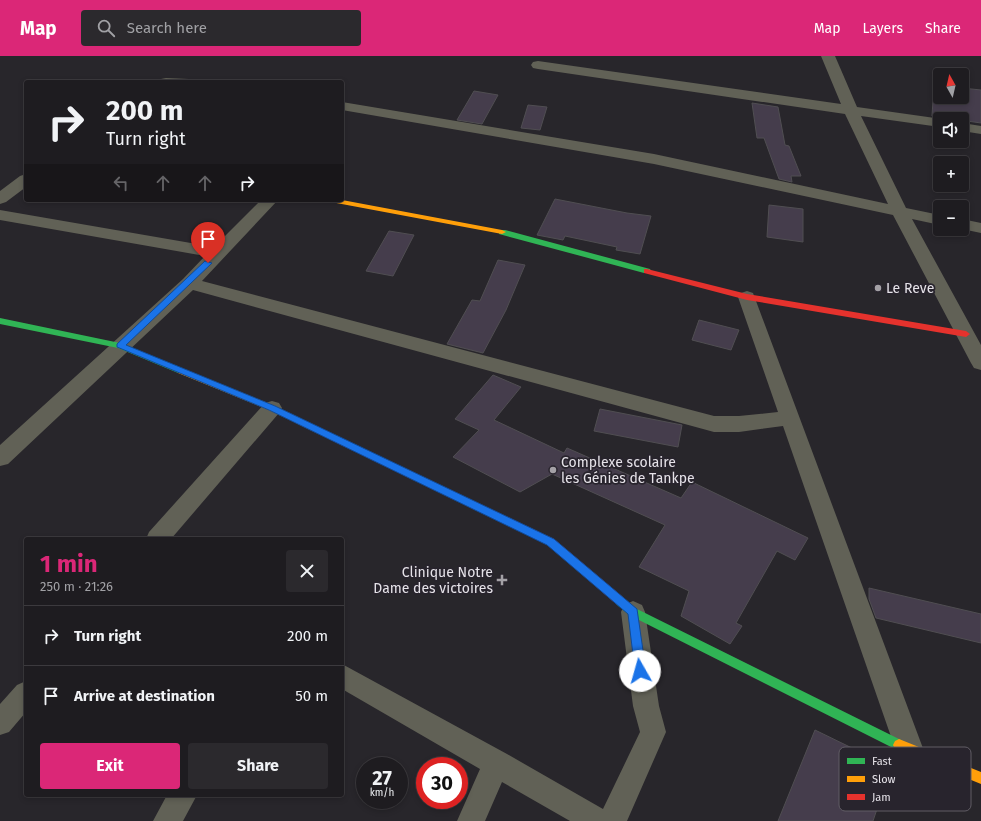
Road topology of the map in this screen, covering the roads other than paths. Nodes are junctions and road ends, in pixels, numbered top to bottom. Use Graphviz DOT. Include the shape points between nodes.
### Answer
graph roads {
  1 [pos="828,56"];
  2 [pos="538,65"];
  3 [pos="344,106"];
  4 [pos="849,109"];
  5 [pos="933,122"];
  6 [pos="969,128"];
  7 [pos="981,130"];
  8 [pos="24,181"];
  9 [pos="0,199"];
  10 [pos="268,202"];
  11 [pos="342,202"];
  12 [pos="900,213"];
  13 [pos="0,215"];
  14 [pos="933,219"];
  15 [pos="969,225"];
  16 [pos="981,228"];
  17 [pos="218,253"];
  18 [pos="189,283"];
  19 [pos="747,297"];
  20 [pos="0,321"];
  21 [pos="966,334"];
  22 [pos="120,346"];
  23 [pos="981,363"];
  24 [pos="272,408"];
  25 [pos="791,418"];
  26 [pos="0,458"];
  27 [pos="159,537"];
  28 [pos="633,612"];
  29 [pos="344,677"];
  30 [pos="24,695"];
  31 [pos="0,723"];
  32 [pos="900,747"];
  33 [pos="908,747"];
  34 [pos="497,763"];
  35 [pos="971,774"];
  36 [pos="981,778"];
  37 [pos="182,797"];
  38 [pos="167,821"];
  39 [pos="471,821"];
  40 [pos="597,821"];
  41 [pos="612,821"];
  1 -- 4 [label="street"];
  2 -- 4 [label="street"];
  3 -- 12 [label="street" via="654,159"];
  4 -- 5 [label="street"];
  4 -- 12 [label="street"];
  6 -- 7 [label="street"];
  8 -- 9 [label="street"];
  10 -- 17 [label="street"];
  11 -- 19 [label="street" via="492,230"];
  12 -- 14 [label="street"];
  12 -- 21 [label="street"];
  13 -- 17 [label="street"];
  15 -- 16 [label="street"];
  17 -- 18 [label="street"];
  18 -- 22 [label="street"];
  18 -- 25 [label="street" via="714,424"];
  19 -- 21 [label="street"];
  19 -- 25 [label="street"];
  20 -- 22 [label="street"];
  21 -- 23 [label="street"];
  22 -- 24 [label="street"];
  22 -- 26 [label="street"];
  24 -- 27 [label="street"];
  24 -- 28 [label="street" via="550,542"];
  25 -- 33 [label="street"];
  28 -- 32 [label="street"];
  28 -- 41 [label="street" via="646,706 653,732"];
  29 -- 34 [label="street"];
  30 -- 31 [label="street"];
  34 -- 39 [label="street"];
  34 -- 40 [label="street"];
  35 -- 36 [label="street"];
  37 -- 38 [label="street"];
}
